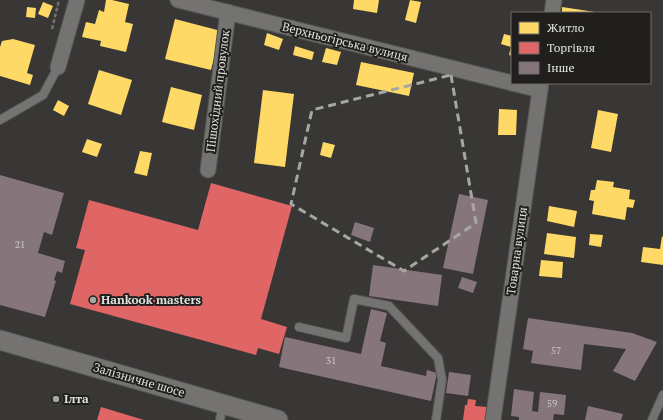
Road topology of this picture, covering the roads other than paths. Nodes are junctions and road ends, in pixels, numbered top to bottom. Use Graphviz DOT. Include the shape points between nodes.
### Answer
graph roads {
  1 [pos="77,0"];
  2 [pos="178,0"];
  3 [pos="554,0"];
  4 [pos="228,12"];
  5 [pos="552,12"];
  6 [pos="58,67"];
  7 [pos="511,83"];
  8 [pos="521,84"];
  9 [pos="540,86"];
  10 [pos="0,120"];
  11 [pos="208,170"];
  12 [pos="299,327"];
  13 [pos="0,340"];
  14 [pos="663,395"];
  15 [pos="222,412"];
  16 [pos="278,420"];
  17 [pos="436,420"];
  18 [pos="493,420"];
  19 [pos="652,420"];
  1 -- 6 [label="street"];
  2 -- 4 [label="street, Верхньогірська вулиця"];
  3 -- 5 [label="street"];
  4 -- 7 [label="street, Верхньогірська вулиця"];
  4 -- 11 [label="street, Пішохідний провулок"];
  6 -- 10 [label="lane" via="43,95"];
  8 -- 9 [label="street, Верхньогірська вулиця"];
  9 -- 18 [label="street, Товарна вулиця"];
  12 -- 17 [label="lane" via="346,338 354,299 389,306 438,358 442,380"];
  13 -- 15 [label="street, Залізничне шосе"];
  14 -- 19 [label="lane"];
  15 -- 16 [label="street, Залізничне шосе"];
}
